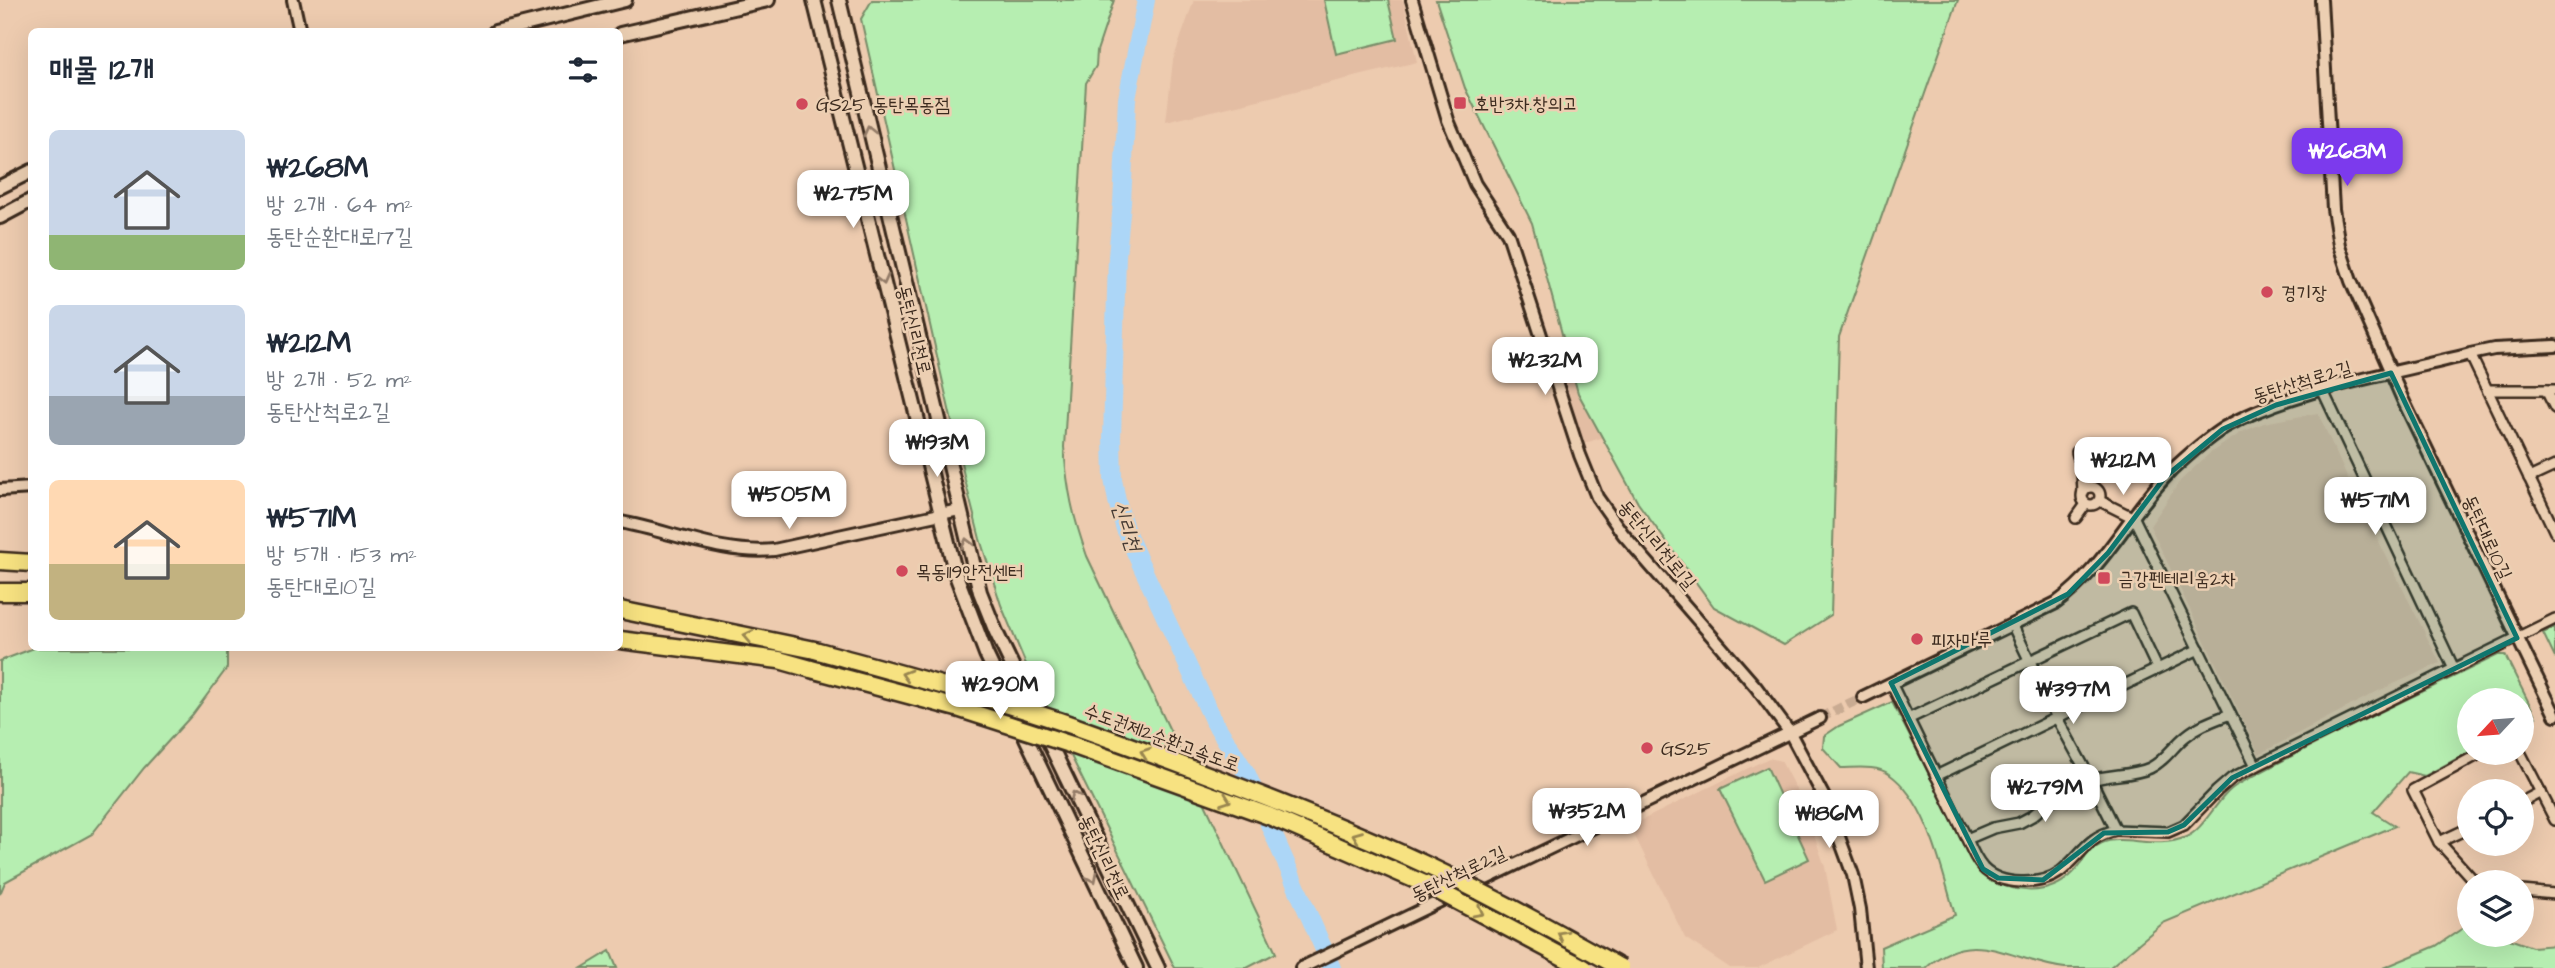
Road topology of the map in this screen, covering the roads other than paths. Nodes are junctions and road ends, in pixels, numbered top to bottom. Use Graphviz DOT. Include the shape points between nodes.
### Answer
graph roads {
  1 [pos="293,0"];
  2 [pos="625,0"];
  3 [pos="768,0"];
  4 [pos="814,0"];
  5 [pos="839,0"];
  6 [pos="1412,0"];
  7 [pos="2320,0"];
  8 [pos="751,2"];
  9 [pos="299,28"];
  10 [pos="511,28"];
  11 [pos="623,33"];
  12 [pos="853,60"];
  13 [pos="830,65"];
  14 [pos="28,173"];
  15 [pos="0,187"];
  16 [pos="28,202"];
  17 [pos="0,217"];
  18 [pos="2555,346"];
  19 [pos="2470,354"];
  20 [pos="2391,373"];
  21 [pos="2488,390"];
  22 [pos="2551,390"];
  23 [pos="2323,391"];
  24 [pos="2555,408"];
  25 [pos="946,450"];
  26 [pos="925,452"];
  27 [pos="2077,452"];
  28 [pos="2555,466"];
  29 [pos="2082,471"];
  30 [pos="2529,478"];
  31 [pos="2093,487"];
  32 [pos="28,488"];
  33 [pos="0,490"];
  34 [pos="2083,493"];
  35 [pos="2099,501"];
  36 [pos="2086,504"];
  37 [pos="959,510"];
  38 [pos="940,514"];
  39 [pos="2076,518"];
  40 [pos="2134,518"];
  41 [pos="623,523"];
  42 [pos="2555,532"];
  43 [pos="0,561"];
  44 [pos="28,563"];
  45 [pos="975,574"];
  46 [pos="956,575"];
  47 [pos="0,592"];
  48 [pos="28,592"];
  49 [pos="623,611"];
  50 [pos="2555,619"];
  51 [pos="2012,624"];
  52 [pos="2517,638"];
  53 [pos="623,640"];
  54 [pos="2199,649"];
  55 [pos="2028,661"];
  56 [pos="2157,668"];
  57 [pos="2454,669"];
  58 [pos="1891,683"];
  59 [pos="1863,697"];
  60 [pos="2230,714"];
  61 [pos="2555,715"];
  62 [pos="1820,718"];
  63 [pos="2057,718"];
  64 [pos="1908,719"];
  65 [pos="1790,733"];
  66 [pos="2459,765"];
  67 [pos="2527,765"];
  68 [pos="2256,766"];
  69 [pos="1936,776"];
  70 [pos="2091,780"];
  71 [pos="2541,792"];
  72 [pos="2534,796"];
  73 [pos="2555,820"];
  74 [pos="2116,830"];
  75 [pos="2457,834"];
  76 [pos="1967,839"];
  77 [pos="2440,842"];
  78 [pos="2464,870"];
  79 [pos="2534,892"];
  80 [pos="2555,894"];
  81 [pos="1136,968"];
  82 [pos="1158,968"];
  83 [pos="1301,968"];
  84 [pos="1584,968"];
  85 [pos="1621,968"];
  86 [pos="1866,968"];
  1 -- 9 [label="street"];
  2 -- 10 [label="main road"];
  3 -- 8 [label="main road"];
  4 -- 13 [label="main road, 동탄신리천로"];
  5 -- 12 [label="main road, 동탄신리천로"];
  6 -- 65 [label="street, 동탄신리천로1길" via="1447,120 1475,184 1508,234 1597,497"];
  7 -- 20 [label="street, 동탄대로10길" via="2339,245"];
  8 -- 11 [label="main road"];
  12 -- 13 [label="main road" via="839,52"];
  25 -- 12 [label="main road, 동탄신리천로, one-way"];
  13 -- 26 [label="main road, 동탄신리천로, one-way"];
  14 -- 15 [label="main road"];
  16 -- 17 [label="main road"];
  18 -- 19 [label="street, 동탄산척로2길"];
  19 -- 20 [label="street, 동탄산척로2길"];
  19 -- 21 [label="street"];
  20 -- 23 [label="street, 동탄산척로2길"];
  20 -- 52 [label="street, 동탄대로10길"];
  21 -- 22 [label="street"];
  21 -- 30 [label="street"];
  22 -- 24 [label="street"];
  23 -- 40 [label="street, 동탄산척로2길" via="2252,414 2209,438 2165,477"];
  23 -- 57 [label="street"];
  25 -- 26 [label="main road" via="936,463"];
  25 -- 37 [label="main road, 동탄신리천로"];
  26 -- 38 [label="main road, 동탄신리천로"];
  27 -- 29 [label="street"];
  28 -- 30 [label="street"];
  29 -- 31 [label="street"];
  29 -- 34 [label="street"];
  30 -- 42 [label="street"];
  31 -- 34 [label="street"];
  31 -- 35 [label="street" via="2100,492"];
  32 -- 33 [label="street"];
  34 -- 36 [label="street"];
  35 -- 36 [label="street"];
  35 -- 40 [label="street"];
  36 -- 39 [label="street"];
  37 -- 38 [label="street"];
  45 -- 37 [label="main road, 동탄신리천로, one-way"];
  38 -- 41 [label="street" via="755,552"];
  38 -- 46 [label="main road, 동탄신리천로"];
  40 -- 51 [label="street, 동탄산척로2길" via="2068,594"];
  40 -- 54 [label="street"];
  43 -- 44 [label="highway"];
  45 -- 46 [label="main road" via="963,564"];
  82 -- 45 [label="main road, 동탄신리천로, one-way" via="996,632"];
  46 -- 81 [label="main road, 동탄신리천로, one-way" via="986,654"];
  47 -- 48 [label="highway"];
  85 -- 49 [label="highway, 수도권제2순환고속도로, one-way, bridge" via="1402,854 1073,726 815,650"];
  50 -- 52 [label="street"];
  51 -- 55 [label="street"];
  51 -- 58 [label="street, 동탄산척로2길"];
  52 -- 57 [label="street"];
  52 -- 61 [label="street, 동탄대로10길"];
  53 -- 84 [label="highway, 수도권제2순환고속도로, one-way, bridge" via="779,660 1072,745 1269,816 1427,885"];
  54 -- 56 [label="street"];
  54 -- 60 [label="street"];
  55 -- 56 [label="street" via="2131,613"];
  55 -- 63 [label="street"];
  55 -- 64 [label="street"];
  56 -- 63 [label="street"];
  57 -- 68 [label="street"];
  58 -- 59 [label="street, 동탄산척로2길"];
  58 -- 64 [label="street"];
  60 -- 68 [label="street"];
  60 -- 70 [label="street" via="2200,726 2147,769"];
  62 -- 65 [label="street, 동탄산척로2길"];
  63 -- 69 [label="street"];
  63 -- 70 [label="street"];
  64 -- 69 [label="street"];
  65 -- 83 [label="street, 동탄산척로2길"];
  65 -- 86 [label="street, 동탄신리천로1길" via="1825,799 1853,874"];
  66 -- 77 [label="street" via="2413,790"];
  67 -- 71 [label="street"];
  68 -- 74 [label="street" via="2217,790 2184,825 2168,832"];
  69 -- 76 [label="street"];
  70 -- 74 [label="street"];
  70 -- 76 [label="street" via="2032,816"];
  71 -- 72 [label="street"];
  71 -- 73 [label="street"];
  74 -- 76 [label="street" via="2092,839 2058,874 2043,880 1998,878 1983,869"];
  75 -- 77 [label="street"];
  77 -- 78 [label="street"];
  79 -- 80 [label="street"];
}
